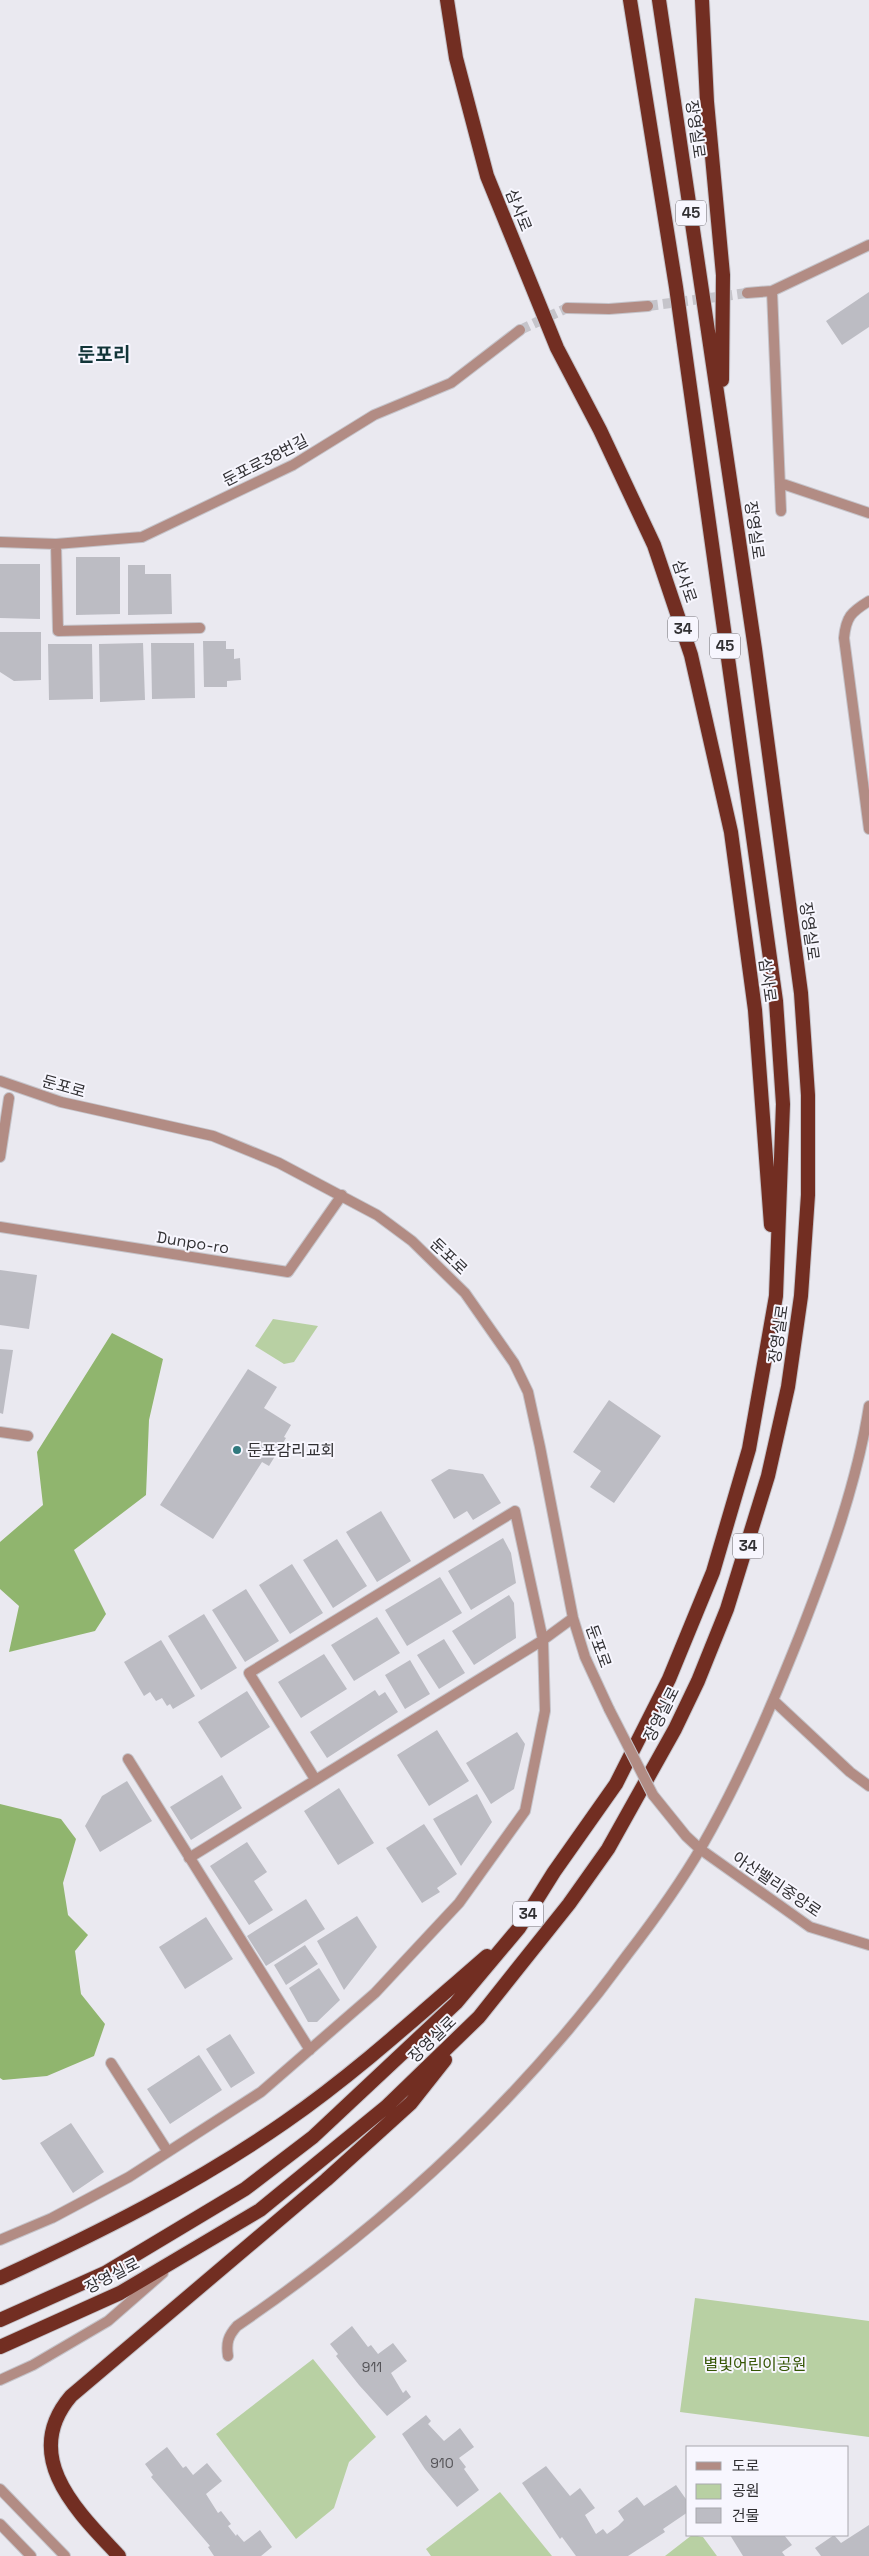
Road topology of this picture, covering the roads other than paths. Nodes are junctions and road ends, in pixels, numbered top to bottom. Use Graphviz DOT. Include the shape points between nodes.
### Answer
graph roads {
  1 [pos="447,0"];
  2 [pos="630,0"];
  3 [pos="660,0"];
  4 [pos="702,0"];
  5 [pos="869,245"];
  6 [pos="772,291"];
  7 [pos="747,293"];
  8 [pos="648,306"];
  9 [pos="567,308"];
  10 [pos="520,330"];
  11 [pos="722,425"];
  12 [pos="780,483"];
  13 [pos="781,511"];
  14 [pos="869,513"];
  15 [pos="0,542"];
  16 [pos="56,544"];
  17 [pos="869,601"];
  18 [pos="200,628"];
  19 [pos="869,829"];
  20 [pos="0,1081"];
  21 [pos="10,1098"];
  22 [pos="0,1158"];
  23 [pos="342,1196"];
  24 [pos="0,1227"];
  25 [pos="776,1296"];
  26 [pos="869,1406"];
  27 [pos="0,1432"];
  28 [pos="28,1436"];
  29 [pos="573,1618"];
  30 [pos="544,1640"];
  31 [pos="774,1701"];
  32 [pos="128,1759"];
  33 [pos="315,1780"];
  34 [pos="869,1786"];
  35 [pos="653,1795"];
  36 [pos="700,1849"];
  37 [pos="189,1858"];
  38 [pos="519,1928"];
  39 [pos="869,1945"];
  40 [pos="479,2017"];
  41 [pos="310,2050"];
  42 [pos="111,2063"];
  43 [pos="168,2152"];
  44 [pos="0,2240"];
  45 [pos="176,2261"];
  46 [pos="0,2278"];
  47 [pos="0,2320"];
  48 [pos="0,2347"];
  49 [pos="228,2356"];
  50 [pos="0,2380"];
  51 [pos="0,2489"];
  52 [pos="0,2524"];
  53 [pos="31,2556"];
  54 [pos="65,2556"];
  55 [pos="119,2556"];
  1 -- 25 [label="highway, 삼사로 / 34" via="456,58 487,176 557,348 654,545 691,655 731,832 753,1000"];
  2 -- 25 [label="highway, 장영실로 / 45" via="676,287 776,1001 783,1104"];
  3 -- 11 [label="highway, 장영실로 / 45"];
  4 -- 11 [label="highway, 34" via="707,102 723,275"];
  5 -- 6 [label="street"];
  6 -- 7 [label="street"];
  6 -- 12 [label="street"];
  8 -- 9 [label="street"];
  10 -- 16 [label="street, 둔포로38번길" via="450,383 374,415 293,465 142,537"];
  11 -- 40 [label="highway, 장영실로 / 34" via="800,984 807,1077 808,1195 801,1296 789,1378 768,1476 750,1540 727,1610 690,1697 608,1849 569,1904"];
  12 -- 13 [label="street"];
  12 -- 14 [label="street"];
  15 -- 16 [label="street, 둔포로38번길"];
  16 -- 18 [label="street" via="58,631"];
  17 -- 19 [label="street" via="846,621 844,638"];
  20 -- 23 [label="street, 둔포로" via="61,1102 213,1136 279,1163"];
  21 -- 22 [label="street"];
  23 -- 24 [label="street, Dunpo-ro" via="288,1272"];
  23 -- 29 [label="street, 둔포로" via="377,1215 412,1241 464,1293 514,1363 528,1392"];
  25 -- 38 [label="highway, 장영실로 / 34" via="749,1449 712,1572 676,1661 616,1784"];
  26 -- 31 [label="street" via="846,1502 816,1593"];
  27 -- 28 [label="street"];
  29 -- 30 [label="street"];
  29 -- 35 [label="street, 둔포로, bridge" via="585,1657"];
  30 -- 33 [label="street"];
  30 -- 33 [label="street" via="515,1512 250,1673"];
  30 -- 41 [label="street" via="545,1711 525,1811 459,1903 375,1993"];
  31 -- 34 [label="street"];
  31 -- 36 [label="street"];
  32 -- 37 [label="street"];
  33 -- 37 [label="street"];
  35 -- 36 [label="street, 아산밸리중앙로"];
  36 -- 39 [label="street, 아산밸리중앙로" via="810,1927"];
  36 -- 49 [label="street" via="670,1898 601,1991 525,2081 436,2170 385,2215 302,2282 229,2334"];
  37 -- 41 [label="street"];
  38 -- 46 [label="highway" via="366,2061 285,2122 199,2176"];
  38 -- 47 [label="highway, 장영실로 / 34" via="456,2003 313,2137 252,2183 105,2273"];
  40 -- 45 [label="highway, 장영실로 / 34" via="386,2107 260,2210"];
  40 -- 55 [label="highway" via="411,2103 63,2406 52,2439 57,2480 78,2511"];
  41 -- 43 [label="street" via="261,2092"];
  42 -- 43 [label="street"];
  43 -- 44 [label="street" via="52,2218"];
  45 -- 48 [label="highway, 장영실로 / 34" via="120,2293"];
  45 -- 50 [label="street" via="108,2321"];
  51 -- 54 [label="street"];
  52 -- 53 [label="street"];
}
